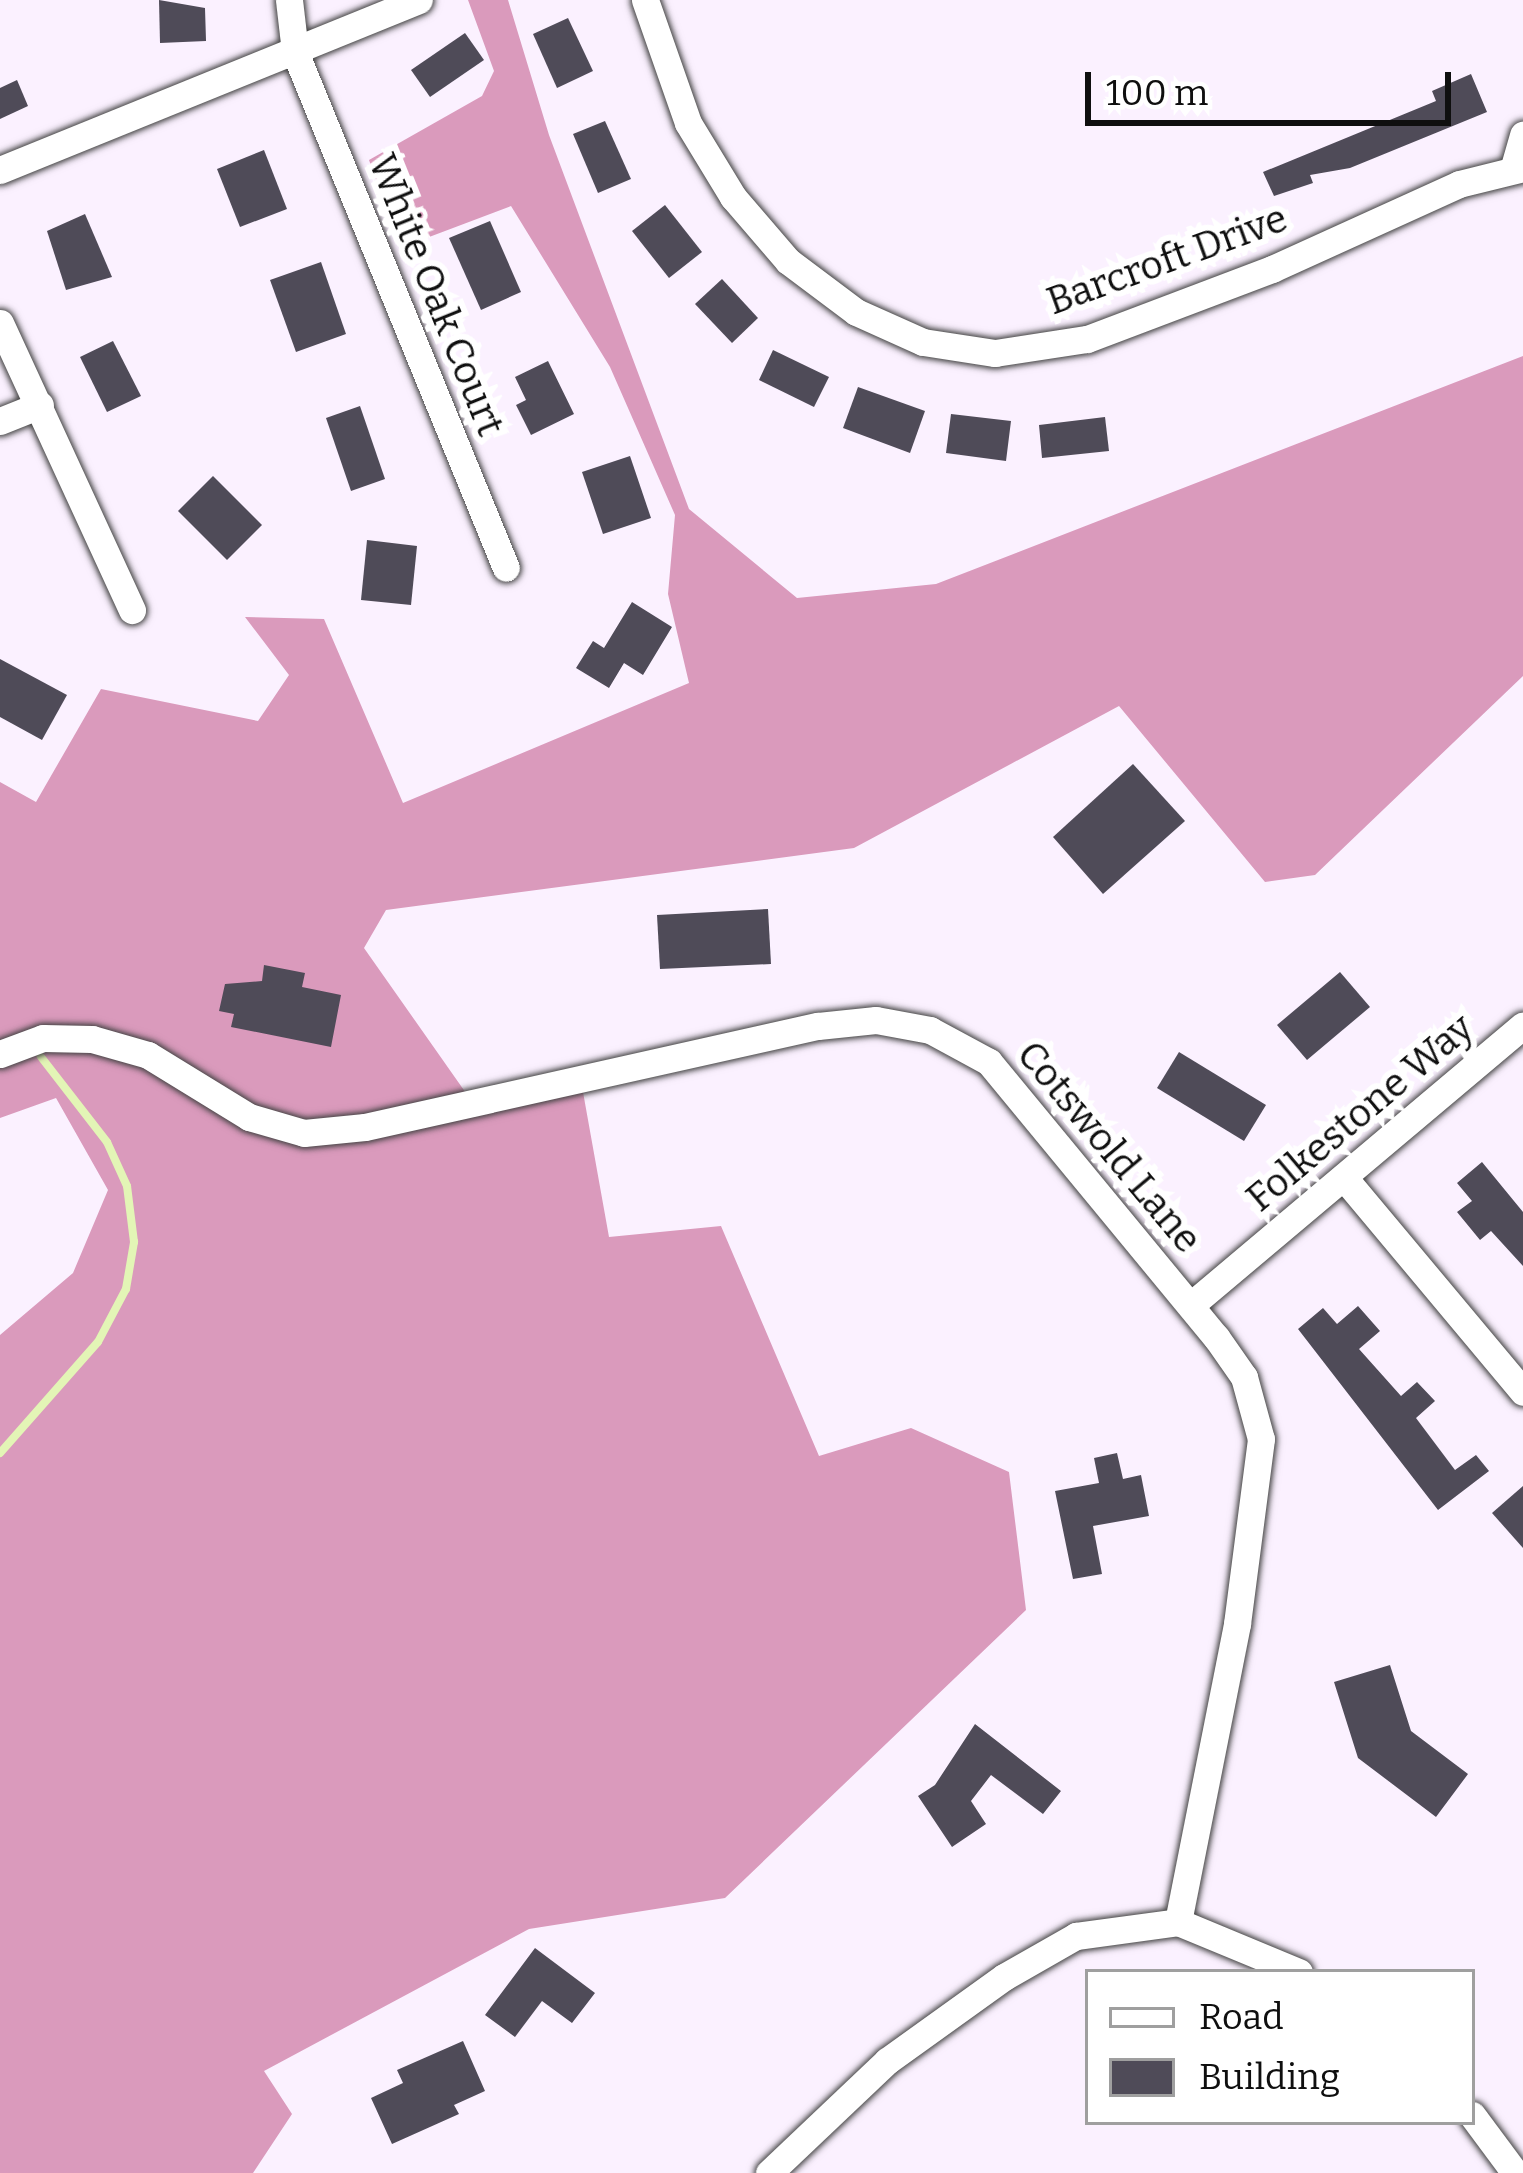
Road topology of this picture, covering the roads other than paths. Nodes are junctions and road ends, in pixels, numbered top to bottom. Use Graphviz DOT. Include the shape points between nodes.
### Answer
graph roads {
  1 [pos="289,0"];
  2 [pos="419,0"];
  3 [pos="645,0"];
  4 [pos="295,52"];
  5 [pos="1523,134"];
  6 [pos="1518,169"];
  7 [pos="0,170"];
  8 [pos="0,323"];
  9 [pos="40,405"];
  10 [pos="0,421"];
  11 [pos="506,568"];
  12 [pos="132,610"];
  13 [pos="1523,1025"];
  14 [pos="0,1054"];
  15 [pos="1346,1180"];
  16 [pos="1191,1305"];
  17 [pos="1523,1392"];
  18 [pos="1178,1922"];
  19 [pos="1292,1969"];
  20 [pos="1475,2119"];
  21 [pos="769,2173"];
  22 [pos="1515,2173"];
  1 -- 4 [label="street, White Oak Court"];
  2 -- 4 [label="street"];
  3 -- 6 [label="street, Barcroft Drive" via="688,123 733,197 788,261 856,312 923,342 995,353 1087,339 1272,269 1459,184"];
  4 -- 7 [label="street"];
  4 -- 11 [label="street, White Oak Court"];
  5 -- 6 [label="street"];
  8 -- 9 [label="street"];
  9 -- 10 [label="street"];
  9 -- 12 [label="street"];
  13 -- 15 [label="street, Folkestone Way"];
  14 -- 16 [label="street, Cotswold Lane" via="43,1038 92,1039 148,1055 248,1117 304,1133 818,1025 877,1020 930,1030 989,1062"];
  15 -- 16 [label="street, Folkestone Way"];
  15 -- 17 [label="street"];
  16 -- 18 [label="street, Cotswold Lane" via="1244,1377 1262,1476"];
  18 -- 19 [label="street"];
  18 -- 21 [label="street" via="1076,1936 1004,1977 887,2061"];
  20 -- 22 [label="street"];
}
